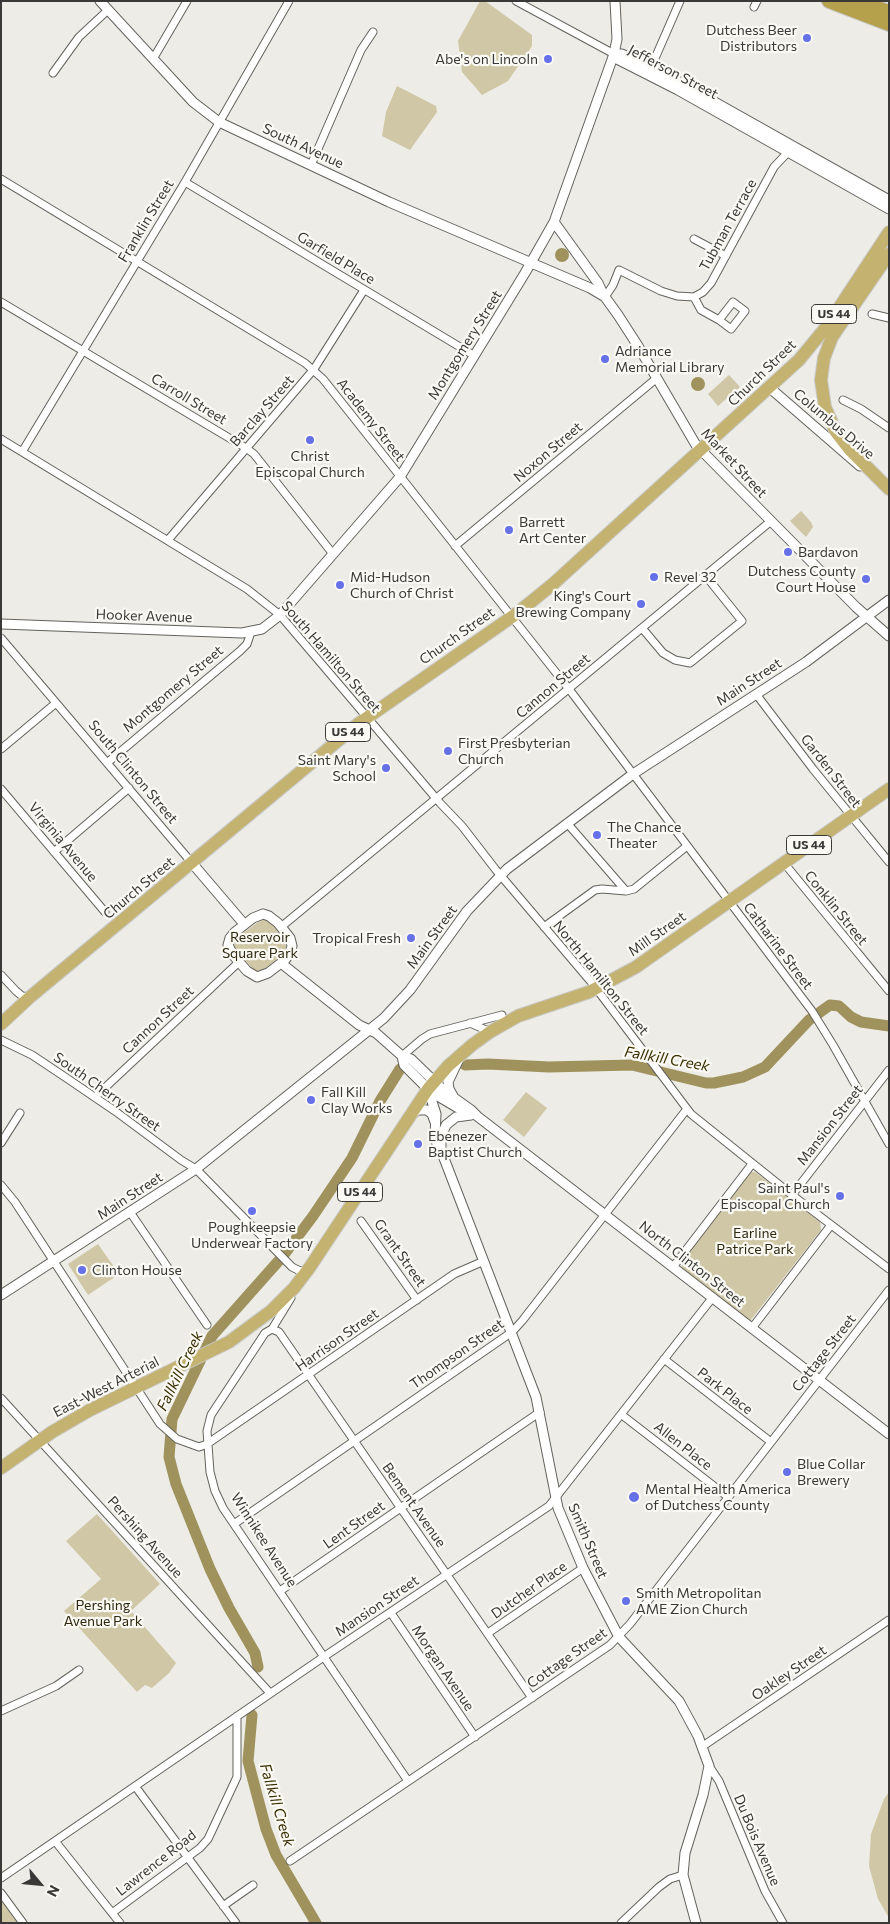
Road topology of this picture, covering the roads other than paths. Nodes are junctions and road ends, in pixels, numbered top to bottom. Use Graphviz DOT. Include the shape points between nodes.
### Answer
graph roads {
  1 [pos="100,1"];
  2 [pos="187,1"];
  3 [pos="290,1"];
  4 [pos="516,1"];
  5 [pos="615,1"];
  6 [pos="680,1"];
  7 [pos="829,1"];
  8 [pos="854,1"];
  9 [pos="108,10"];
  10 [pos="889,12"];
  11 [pos="889,23"];
  12 [pos="373,32"];
  13 [pos="614,54"];
  14 [pos="153,59"];
  15 [pos="649,70"];
  16 [pos="53,73"];
  17 [pos="219,122"];
  18 [pos="791,149"];
  19 [pos="310,165"];
  20 [pos="1,180"];
  21 [pos="184,182"];
  22 [pos="889,200"];
  23 [pos="889,208"];
  24 [pos="554,222"];
  25 [pos="889,232"];
  26 [pos="694,239"];
  27 [pos="889,254"];
  28 [pos="726,256"];
  29 [pos="136,261"];
  30 [pos="531,263"];
  31 [pos="364,290"];
  32 [pos="604,297"];
  33 [pos="694,297"];
  34 [pos="1,302"];
  35 [pos="872,314"];
  36 [pos="889,318"];
  37 [pos="719,320"];
  38 [pos="82,351"];
  39 [pos="475,356"];
  40 [pos="314,369"];
  41 [pos="657,378"];
  42 [pos="770,388"];
  43 [pos="843,400"];
  44 [pos="889,428"];
  45 [pos="1,439"];
  46 [pos="246,448"];
  47 [pos="701,450"];
  48 [pos="22,452"];
  49 [pos="400,477"];
  50 [pos="884,485"];
  51 [pos="771,521"];
  52 [pos="168,540"];
  53 [pos="455,546"];
  54 [pos="333,554"];
  55 [pos="705,575"];
  56 [pos="889,600"];
  57 [pos="280,615"];
  58 [pos="868,616"];
  59 [pos="512,617"];
  60 [pos="1,624"];
  61 [pos="642,628"];
  62 [pos="252,632"];
  63 [pos="889,636"];
  64 [pos="1,638"];
  65 [pos="568,689"];
  66 [pos="756,694"];
  67 [pos="56,702"];
  68 [pos="368,717"];
  69 [pos="1,749"];
  70 [pos="107,763"];
  71 [pos="633,774"];
  72 [pos="129,788"];
  73 [pos="1,789"];
  74 [pos="889,789"];
  75 [pos="436,799"];
  76 [pos="851,816"];
  77 [pos="568,822"];
  78 [pos="688,846"];
  79 [pos="54,852"];
  80 [pos="889,862"];
  81 [pos="192,863"];
  82 [pos="784,863"];
  83 [pos="500,875"];
  84 [pos="626,891"];
  85 [pos="729,902"];
  86 [pos="105,912"];
  87 [pos="244,924"];
  88 [pos="281,927"];
  89 [pos="544,928"];
  90 [pos="239,962"];
  91 [pos="281,963"];
  92 [pos="4,978"];
  93 [pos="596,988"];
  94 [pos="889,990"];
  95 [pos="30,998"];
  96 [pos="502,1015"];
  97 [pos="467,1023"];
  98 [pos="1,1024"];
  99 [pos="495,1029"];
  100 [pos="369,1030"];
  101 [pos="1,1040"];
  102 [pos="464,1052"];
  103 [pos="402,1056"];
  104 [pos="889,1070"];
  105 [pos="431,1086"];
  106 [pos="95,1097"];
  107 [pos="456,1100"];
  108 [pos="864,1101"];
  109 [pos="687,1109"];
  110 [pos="20,1113"];
  111 [pos="412,1114"];
  112 [pos="477,1116"];
  113 [pos="436,1125"];
  114 [pos="1,1143"];
  115 [pos="889,1144"];
  116 [pos="442,1154"];
  117 [pos="752,1164"];
  118 [pos="196,1168"];
  119 [pos="1,1185"];
  120 [pos="792,1195"];
  121 [pos="130,1212"];
  122 [pos="606,1215"];
  123 [pos="362,1220"];
  124 [pos="831,1225"];
  125 [pos="54,1261"];
  126 [pos="484,1261"];
  127 [pos="673,1266"];
  128 [pos="889,1269"];
  129 [pos="304,1274"];
  130 [pos="889,1290"];
  131 [pos="1,1295"];
  132 [pos="286,1297"];
  133 [pos="713,1297"];
  134 [pos="417,1300"];
  135 [pos="207,1325"];
  136 [pos="752,1328"];
  137 [pos="272,1329"];
  138 [pos="512,1332"];
  139 [pos="664,1359"];
  140 [pos="308,1375"];
  141 [pos="819,1380"];
  142 [pos="136,1387"];
  143 [pos="1,1398"];
  144 [pos="540,1412"];
  145 [pos="622,1415"];
  146 [pos="889,1434"];
  147 [pos="40,1440"];
  148 [pos="354,1441"];
  149 [pos="771,1442"];
  150 [pos="207,1444"];
  151 [pos="1,1468"];
  152 [pos="557,1497"];
  153 [pos="728,1497"];
  154 [pos="401,1508"];
  155 [pos="234,1524"];
  156 [pos="583,1568"];
  157 [pos="448,1574"];
  158 [pos="280,1591"];
  159 [pos="391,1613"];
  160 [pos="889,1620"];
  161 [pos="488,1633"];
  162 [pos="618,1637"];
  163 [pos="325,1656"];
  164 [pos="79,1670"];
  165 [pos="270,1694"];
  166 [pos="532,1698"];
  167 [pos="1,1711"];
  168 [pos="237,1716"];
  169 [pos="475,1737"];
  170 [pos="703,1746"];
  171 [pos="709,1766"];
  172 [pos="408,1781"];
  173 [pos="135,1786"];
  174 [pos="55,1841"];
  175 [pos="188,1857"];
  176 [pos="290,1861"];
  177 [pos="683,1875"];
  178 [pos="1,1878"];
  179 [pos="253,1885"];
  180 [pos="1,1893"];
  181 [pos="223,1906"];
  182 [pos="112,1912"];
  183 [pos="23,1923"];
  184 [pos="120,1923"];
  185 [pos="236,1923"];
  186 [pos="621,1923"];
  187 [pos="696,1923"];
  188 [pos="783,1923"];
  1 -- 9 [label="street, South Avenue"];
  2 -- 14 [label="street"];
  3 -- 17 [label="street, Franklin Street"];
  4 -- 13 [label="street"];
  5 -- 13 [label="street, Montgomery Street" via="617,39"];
  6 -- 15 [label="street"];
  7 -- 11 [label="highway"];
  8 -- 10 [label="highway"];
  8 -- 11 [label="highway"];
  9 -- 14 [label="street, South Avenue"];
  9 -- 16 [label="street" via="79,37"];
  12 -- 19 [label="street" via="361,50"];
  13 -- 15 [label="street, Jefferson Street" via="619,60"];
  13 -- 24 [label="street, Montgomery Street"];
  14 -- 17 [label="street, South Avenue" via="193,102"];
  15 -- 18 [label="street, Jefferson Street"];
  17 -- 19 [label="street, South Avenue"];
  17 -- 21 [label="street, Franklin Street"];
  18 -- 22 [label="street, Jefferson Street"];
  18 -- 23 [label="street, Jefferson Street"];
  18 -- 28 [label="street, Tubman Terrace" via="774,167"];
  19 -- 30 [label="street, South Avenue"];
  20 -- 29 [label="street, Academy Street"];
  21 -- 29 [label="street, Franklin Street"];
  21 -- 31 [label="street, Garfield Place"];
  24 -- 30 [label="street, Montgomery Street"];
  24 -- 32 [label="street" via="598,283"];
  25 -- 42 [label="highway, Church Street / US 44" via="820,335"];
  26 -- 28 [label="street"];
  27 -- 50 [label="highway, Columbus Drive / US 44" via="832,337 824,358 821,380 831,423"];
  28 -- 33 [label="street, Tubman Terrace" via="710,284"];
  29 -- 38 [label="street, Franklin Street"];
  29 -- 40 [label="street, Academy Street"];
  30 -- 32 [label="street, Market Street"];
  30 -- 39 [label="street, Montgomery Street"];
  31 -- 39 [label="street, Garfield Place"];
  31 -- 40 [label="street, Barclay Street"];
  32 -- 33 [label="street" via="619,270 660,291"];
  32 -- 41 [label="street, Market Street"];
  33 -- 37 [label="street" via="701,310"];
  34 -- 38 [label="street, Carroll Street"];
  35 -- 36 [label="street"];
  38 -- 46 [label="street, Carroll Street"];
  38 -- 48 [label="street, Franklin Street"];
  39 -- 49 [label="street, Montgomery Street"];
  40 -- 46 [label="street, Barclay Street"];
  40 -- 49 [label="street, Academy Street"];
  41 -- 47 [label="street, Market Street"];
  41 -- 53 [label="street, Noxon Street"];
  42 -- 47 [label="highway, Church Street / US 44"];
  42 -- 50 [label="street, Columbus Drive"];
  43 -- 44 [label="street" via="861,408"];
  45 -- 48 [label="street, South Hamilton Street"];
  46 -- 52 [label="street, Barclay Street"];
  46 -- 54 [label="street, Carroll Street"];
  47 -- 51 [label="street, Market Street"];
  47 -- 59 [label="highway, Church Street / US 44"];
  48 -- 52 [label="street, South Hamilton Street"];
  49 -- 53 [label="street, Academy Street"];
  49 -- 54 [label="street, Montgomery Street"];
  51 -- 55 [label="street, Cannon Street"];
  51 -- 58 [label="street, Market Street"];
  52 -- 57 [label="street, South Hamilton Street" via="247,589"];
  53 -- 59 [label="street, Academy Street"];
  54 -- 57 [label="street, Montgomery Street"];
  55 -- 61 [label="street, Cannon Street"];
  55 -- 61 [label="street" via="742,620 690,662 675,660 663,653"];
  56 -- 58 [label="street, Main Street"];
  57 -- 62 [label="street, Hooker Avenue" via="262,629"];
  57 -- 68 [label="street, South Hamilton Street"];
  58 -- 63 [label="street, Market Street"];
  58 -- 66 [label="street, Main Street"];
  59 -- 65 [label="street, Academy Street"];
  59 -- 68 [label="highway, Church Street / US 44"];
  60 -- 62 [label="street, Hooker Avenue"];
  61 -- 65 [label="street, Cannon Street"];
  62 -- 70 [label="street, Montgomery Street" via="240,651"];
  64 -- 67 [label="street, South Clinton Street"];
  65 -- 71 [label="street, Academy Street"];
  65 -- 75 [label="street, Cannon Street"];
  66 -- 71 [label="street, Main Street"];
  66 -- 76 [label="street, Garden Street"];
  67 -- 69 [label="street"];
  67 -- 70 [label="street, South Clinton Street"];
  68 -- 75 [label="street, South Hamilton Street"];
  68 -- 81 [label="highway, Church Street / US 44"];
  70 -- 72 [label="street, South Clinton Street"];
  71 -- 77 [label="street, Main Street"];
  71 -- 78 [label="street, Catharine Street"];
  72 -- 79 [label="street"];
  72 -- 81 [label="street, South Clinton Street"];
  73 -- 79 [label="street, Virginia Avenue"];
  74 -- 76 [label="highway, Mill Street / US 44"];
  75 -- 83 [label="street, South Hamilton Street"];
  75 -- 88 [label="street, Cannon Street"];
  76 -- 80 [label="street, Garden Street"];
  76 -- 82 [label="highway, Mill Street / US 44"];
  77 -- 83 [label="street, Main Street"];
  77 -- 84 [label="street"];
  78 -- 84 [label="street" via="634,889"];
  78 -- 85 [label="street, Catharine Street"];
  79 -- 86 [label="street, Virginia Avenue"];
  81 -- 87 [label="street, South Clinton Street"];
  81 -- 95 [label="highway, Church Street / US 44"];
  82 -- 85 [label="highway, Mill Street / US 44"];
  82 -- 94 [label="street, Conklin Street"];
  83 -- 89 [label="street, North Hamilton Street"];
  83 -- 100 [label="street, Main Street" via="461,919 401,1001"];
  84 -- 89 [label="street" via="602,889 589,892"];
  85 -- 93 [label="highway, Mill Street / US 44" via="641,964"];
  85 -- 108 [label="street, Catharine Street" via="812,1011"];
  87 -- 88 [label="street" via="263,914"];
  87 -- 90 [label="street" via="229,942 229,949"];
  88 -- 91 [label="street" via="292,946 290,954"];
  89 -- 93 [label="street, North Hamilton Street"];
  90 -- 91 [label="street" via="250,974 261,977"];
  90 -- 106 [label="street, Cannon Street"];
  91 -- 100 [label="street"];
  92 -- 95 [label="street" via="22,996"];
  93 -- 99 [label="highway, Mill Street / US 44" via="529,1012"];
  93 -- 109 [label="street, North Hamilton Street"];
  95 -- 98 [label="highway, Church Street / US 44"];
  96 -- 97 [label="street"];
  97 -- 99 [label="street" via="486,1030"];
  97 -- 103 [label="street" via="426,1036"];
  99 -- 102 [label="highway, Mill Street / US 44"];
  100 -- 103 [label="street, North Clinton Street"];
  100 -- 118 [label="street, Main Street"];
  101 -- 106 [label="street, South Cherry Street"];
  102 -- 105 [label="highway, Mill Street / US 44"];
  102 -- 107 [label="street" via="448,1079 449,1089"];
  103 -- 105 [label="street, North Clinton Street" via="411,1059"];
  104 -- 108 [label="street, Mansion Street"];
  105 -- 107 [label="street, North Clinton Street"];
  105 -- 111 [label="highway, Winnikee Avenue / US 44"];
  105 -- 112 [label="street, North Clinton Street" via="462,1110"];
  105 -- 113 [label="street, Smith Street"];
  106 -- 118 [label="street, South Cherry Street"];
  107 -- 112 [label="street, North Clinton Street"];
  108 -- 115 [label="street, Catharine Street"];
  108 -- 120 [label="street, Mansion Street"];
  109 -- 117 [label="street, North Hamilton Street"];
  109 -- 122 [label="street, Thompson Street"];
  110 -- 114 [label="street"];
  111 -- 113 [label="street" via="426,1110"];
  111 -- 129 [label="highway, Winnikee Avenue / US 44"];
  112 -- 116 [label="street" via="460,1116 446,1126 441,1137"];
  112 -- 122 [label="street, North Clinton Street"];
  113 -- 116 [label="street, Smith Street" via="435,1140"];
  116 -- 126 [label="street, Smith Street"];
  117 -- 120 [label="street, North Hamilton Street"];
  117 -- 127 [label="street"];
  118 -- 121 [label="street, Main Street"];
  118 -- 129 [label="street, South Cherry Street" via="278,1254"];
  119 -- 125 [label="street"];
  120 -- 124 [label="street, North Hamilton Street"];
  121 -- 125 [label="street, Main Street"];
  121 -- 135 [label="street"];
  122 -- 127 [label="street, North Clinton Street"];
  122 -- 138 [label="street, Thompson Street"];
  123 -- 134 [label="street, Grant Street"];
  124 -- 128 [label="street, North Hamilton Street"];
  124 -- 136 [label="street"];
  125 -- 131 [label="street, Main Street"];
  125 -- 142 [label="street"];
  126 -- 134 [label="street, Harrison Street" via="458,1272"];
  126 -- 138 [label="street, Smith Street"];
  127 -- 133 [label="street, North Clinton Street"];
  129 -- 132 [label="highway, Winnikee Avenue / US 44"];
  129 -- 137 [label="street, Winnikee Avenue"];
  130 -- 141 [label="street, Cottage Street"];
  132 -- 142 [label="highway, East-West Arterial / US 44" via="246,1332"];
  133 -- 136 [label="street, North Clinton Street"];
  133 -- 139 [label="street, Mansion Street"];
  134 -- 140 [label="street, Harrison Street"];
  136 -- 141 [label="street, North Clinton Street"];
  137 -- 140 [label="street, Bement Avenue" via="279,1332"];
  137 -- 150 [label="street, Winnikee Avenue" via="265,1333 214,1410 208,1424"];
  138 -- 144 [label="street, Smith Street"];
  138 -- 148 [label="street, Thompson Street"];
  139 -- 145 [label="street, Mansion Street"];
  139 -- 149 [label="street, Park Place"];
  140 -- 148 [label="street, Bement Avenue"];
  140 -- 150 [label="street, Harrison Street"];
  141 -- 146 [label="street, North Clinton Street"];
  141 -- 149 [label="street, Cottage Street"];
  142 -- 147 [label="highway, East-West Arterial / US 44"];
  142 -- 150 [label="street" via="166,1431 199,1447"];
  143 -- 147 [label="street, Pershing Avenue"];
  144 -- 152 [label="street, Smith Street"];
  144 -- 154 [label="street, Lent Street"];
  145 -- 152 [label="street, Mansion Street"];
  145 -- 153 [label="street, Allen Place"];
  147 -- 151 [label="highway, US 44"];
  147 -- 165 [label="street, Pershing Avenue"];
  148 -- 154 [label="street, Bement Avenue"];
  148 -- 155 [label="street, Thompson Street"];
  149 -- 153 [label="street, Cottage Street"];
  150 -- 155 [label="street, Winnikee Avenue" via="215,1491"];
  152 -- 156 [label="street, Smith Street" via="558,1508"];
  152 -- 157 [label="street, Mansion Street" via="549,1506"];
  153 -- 162 [label="street, Cottage Street"];
  154 -- 157 [label="street, Bement Avenue"];
  154 -- 158 [label="street, Lent Street"];
  155 -- 158 [label="street, Winnikee Avenue"];
  156 -- 161 [label="street, Dutcher Place"];
  156 -- 162 [label="street, Smith Street"];
  157 -- 159 [label="street, Mansion Street"];
  157 -- 161 [label="street, Bement Avenue"];
  158 -- 163 [label="street, Winnikee Avenue"];
  159 -- 163 [label="street, Mansion Street"];
  159 -- 169 [label="street, Morgan Avenue"];
  160 -- 170 [label="street, Oakley Street"];
  161 -- 166 [label="street, Bement Avenue"];
  162 -- 166 [label="street, Cottage Street"];
  162 -- 170 [label="street, Smith Street" via="674,1695"];
  163 -- 165 [label="street, Mansion Street"];
  163 -- 172 [label="street, Winnikee Avenue"];
  164 -- 167 [label="street" via="56,1686"];
  165 -- 168 [label="street, Mansion Street"];
  166 -- 169 [label="street, Cottage Street"];
  168 -- 173 [label="street, Mansion Street"];
  168 -- 175 [label="street, Lawrence Road" via="236,1783 208,1839"];
  169 -- 172 [label="street, Cottage Street"];
  170 -- 171 [label="street, Smith Street"];
  171 -- 177 [label="street, Smith Street" via="685,1853"];
  171 -- 188 [label="street, Du Bois Avenue" via="719,1781 765,1891"];
  172 -- 176 [label="street, Cottage Street"];
  173 -- 174 [label="street, Mansion Street"];
  173 -- 175 [label="street"];
  174 -- 178 [label="street, Mansion Street"];
  174 -- 182 [label="street"];
  175 -- 181 [label="street"];
  175 -- 182 [label="street, Lawrence Road"];
  177 -- 186 [label="street" via="670,1878"];
  177 -- 187 [label="street, Smith Street"];
  179 -- 181 [label="street"];
  180 -- 183 [label="street"];
  181 -- 185 [label="street"];
  182 -- 184 [label="street"];
}
